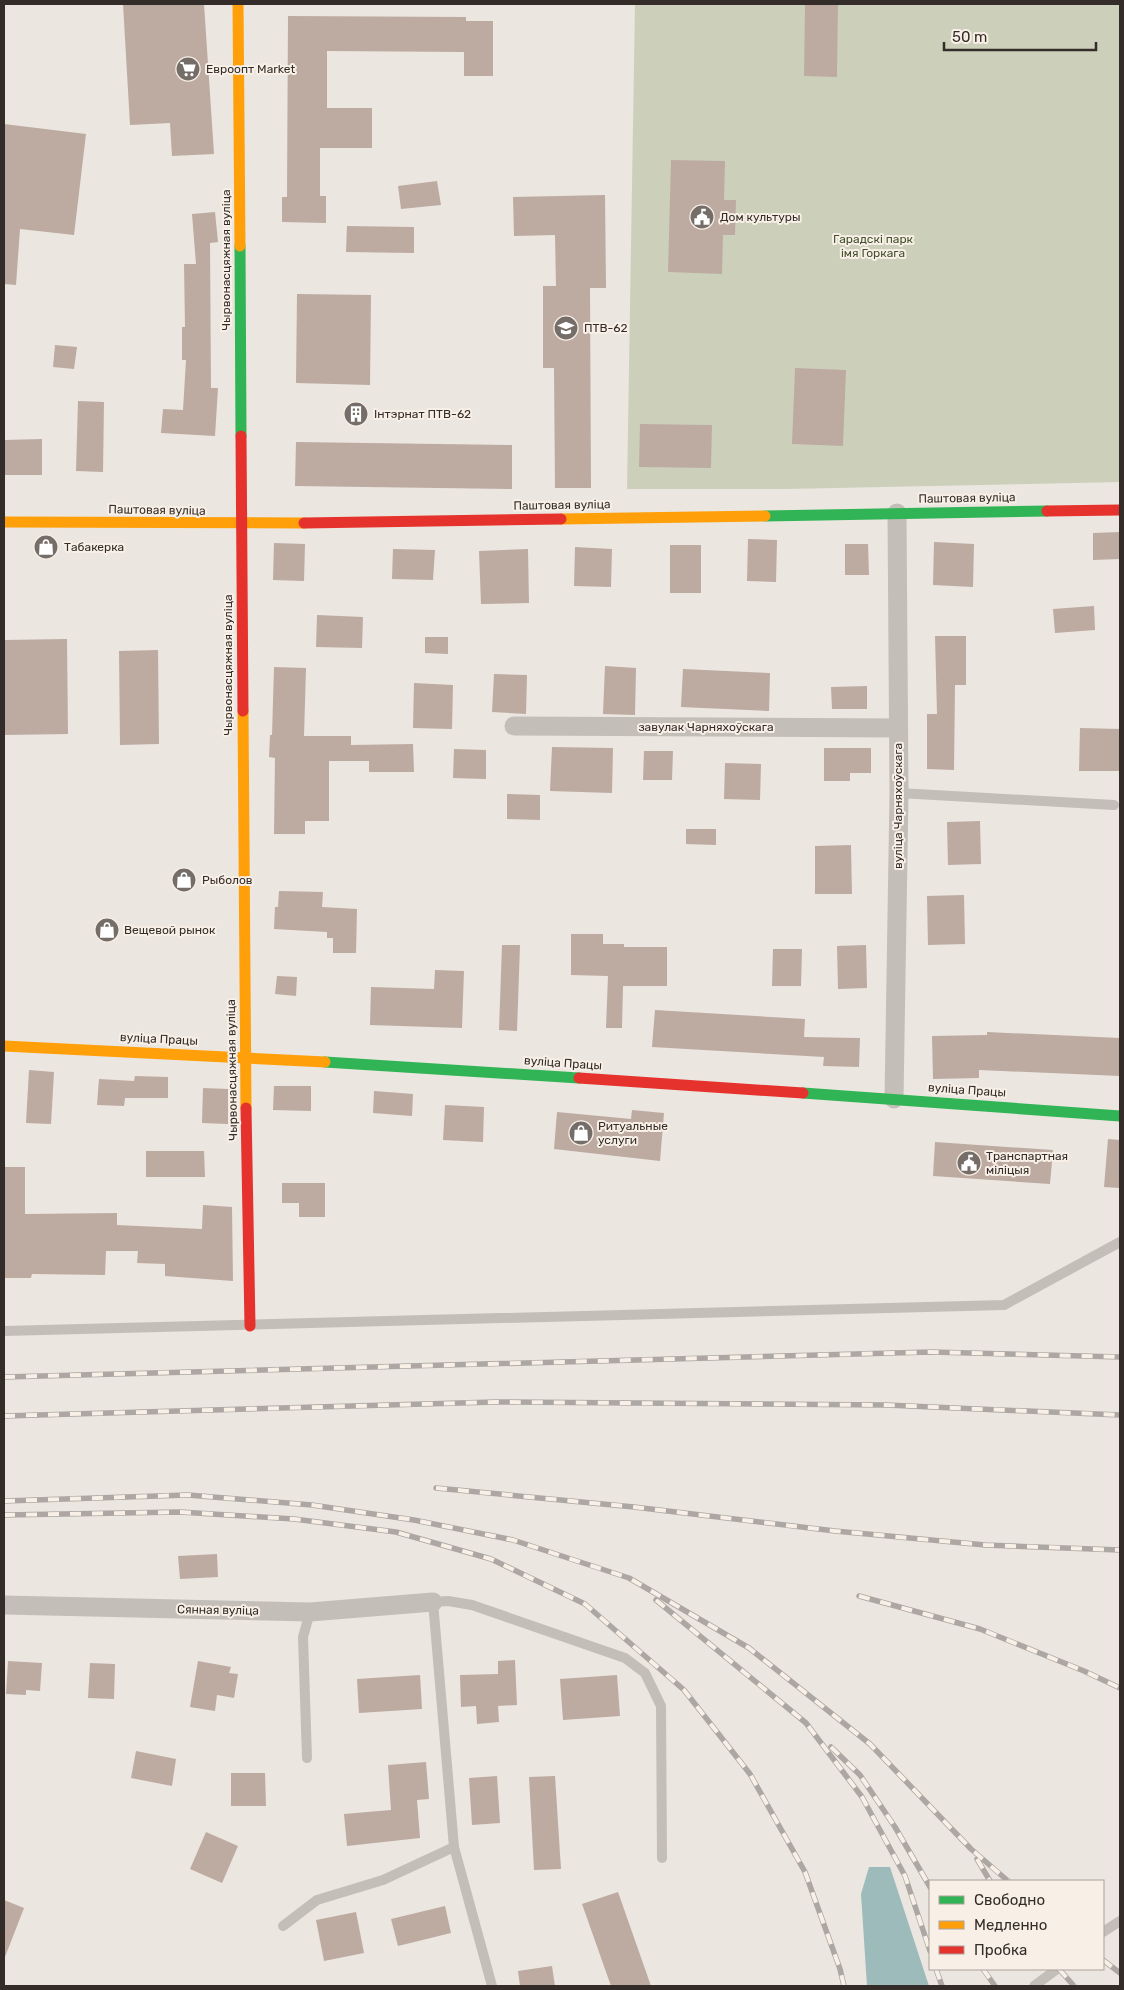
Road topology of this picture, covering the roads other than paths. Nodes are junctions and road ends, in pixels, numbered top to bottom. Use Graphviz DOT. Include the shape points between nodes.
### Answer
graph roads {
  1 [pos="238,4"];
  2 [pos="1120,510"];
  3 [pos="897,512"];
  4 [pos="4,522"];
  5 [pos="241,524"];
  6 [pos="514,726"];
  7 [pos="898,728"];
  8 [pos="899,793"];
  9 [pos="1114,805"];
  10 [pos="4,1046"];
  11 [pos="245,1056"];
  12 [pos="894,1099"];
  13 [pos="1120,1116"];
  14 [pos="1120,1242"];
  15 [pos="250,1326"];
  16 [pos="4,1331"];
  17 [pos="432,1602"];
  18 [pos="4,1605"];
  19 [pos="310,1612"];
  20 [pos="307,1758"];
  21 [pos="454,1847"];
  22 [pos="662,1858"];
  23 [pos="1120,1921"];
  24 [pos="283,1926"];
  25 [pos="1104,1931"];
  26 [pos="1056,1970"];
  27 [pos="492,1986"];
  28 [pos="1034,1986"];
  1 -- 5 [label="street, Чырвонасцяжная вуліца"];
  2 -- 3 [label="street, Паштовая вуліца"];
  3 -- 5 [label="street, Паштовая вуліца"];
  3 -- 7 [label="street, вуліца Чарняхоўскага"];
  4 -- 5 [label="street, Паштовая вуліца"];
  5 -- 11 [label="street, Чырвонасцяжная вуліца"];
  6 -- 7 [label="street, завулак Чарняхоўскага"];
  7 -- 8 [label="street, вуліца Чарняхоўскага"];
  8 -- 9 [label="lane"];
  8 -- 12 [label="street, вуліца Чарняхоўскага"];
  10 -- 11 [label="street, вуліца Працы"];
  11 -- 12 [label="street, вуліца Працы"];
  11 -- 15 [label="street, Чырвонасцяжная вуліца"];
  12 -- 13 [label="street, вуліца Працы"];
  14 -- 15 [label="lane" via="1004,1305"];
  15 -- 16 [label="lane"];
  17 -- 19 [label="street, Сянная вуліца"];
  17 -- 21 [label="lane"];
  17 -- 22 [label="lane" via="448,1601 481,1608 625,1658 645,1673 661,1706"];
  18 -- 19 [label="street, Сянная вуліца"];
  19 -- 20 [label="lane" via="302,1637"];
  21 -- 24 [label="lane" via="383,1880 316,1900"];
  21 -- 27 [label="lane"];
  23 -- 25 [label="lane"];
  26 -- 28 [label="lane"];
}
